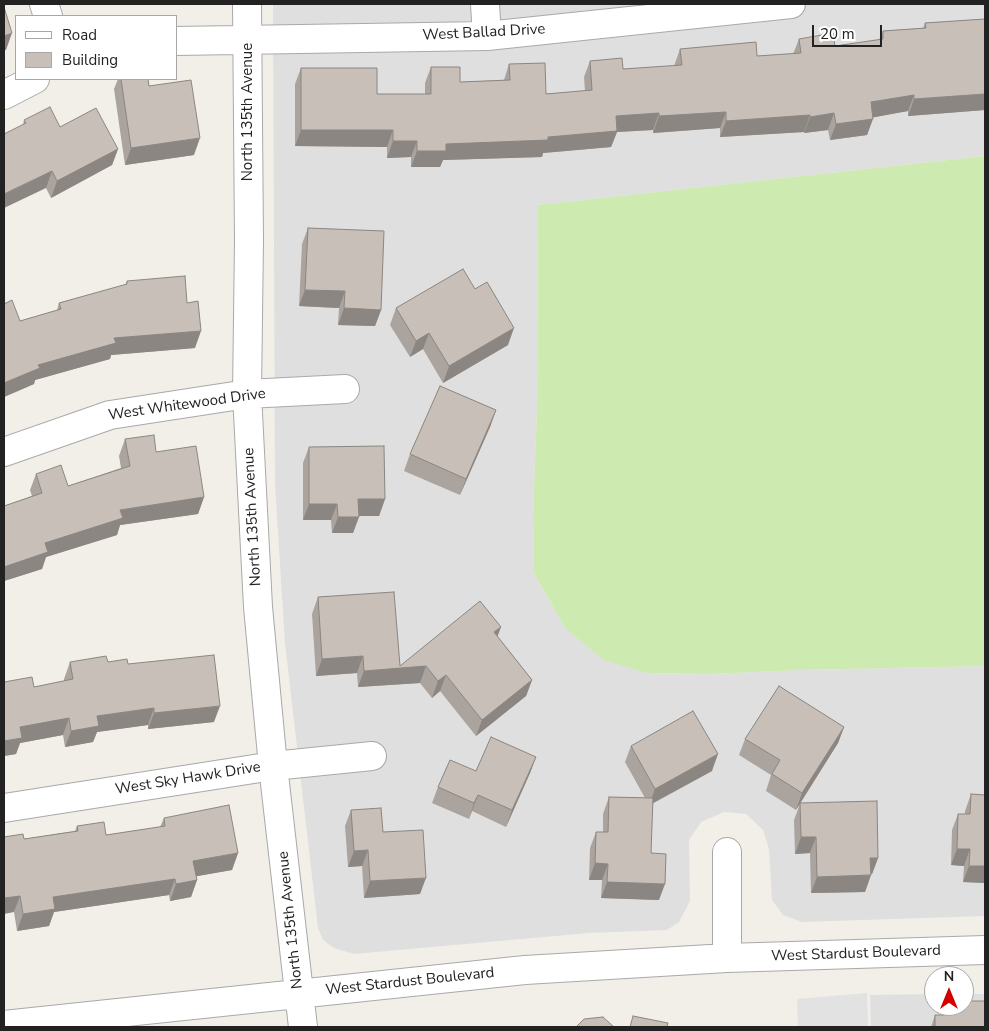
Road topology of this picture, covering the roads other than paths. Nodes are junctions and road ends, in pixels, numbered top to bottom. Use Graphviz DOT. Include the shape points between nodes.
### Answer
graph roads {
  1 [pos="247,4"];
  2 [pos="485,4"];
  3 [pos="791,4"];
  4 [pos="488,36"];
  5 [pos="247,40"];
  6 [pos="178,41"];
  7 [pos="33,80"];
  8 [pos="4,95"];
  9 [pos="345,389"];
  10 [pos="247,394"];
  11 [pos="4,452"];
  12 [pos="372,756"];
  13 [pos="273,766"];
  14 [pos="4,808"];
  15 [pos="727,852"];
  16 [pos="985,950"];
  17 [pos="727,958"];
  18 [pos="299,993"];
  19 [pos="4,1025"];
  20 [pos="303,1027"];
  1 -- 5 [label="street, North 135th Avenue"];
  2 -- 4 [label="street"];
  3 -- 4 [label="street, West Ballad Drive"];
  4 -- 5 [label="street, West Ballad Drive"];
  5 -- 6 [label="street, West Ballad Drive"];
  5 -- 10 [label="street, North 135th Avenue"];
  7 -- 8 [label="street"];
  9 -- 10 [label="street, West Whitewood Drive"];
  10 -- 11 [label="street, West Whitewood Drive" via="110,415"];
  10 -- 13 [label="street, North 135th Avenue" via="258,607"];
  12 -- 13 [label="street, West Sky Hawk Drive"];
  13 -- 14 [label="street, West Sky Hawk Drive"];
  13 -- 18 [label="street, North 135th Avenue"];
  15 -- 17 [label="street"];
  16 -- 17 [label="street, West Stardust Boulevard"];
  17 -- 18 [label="street, West Stardust Boulevard" via="525,970"];
  18 -- 19 [label="street, West Stardust Boulevard"];
  18 -- 20 [label="street, North 135th Avenue"];
}
